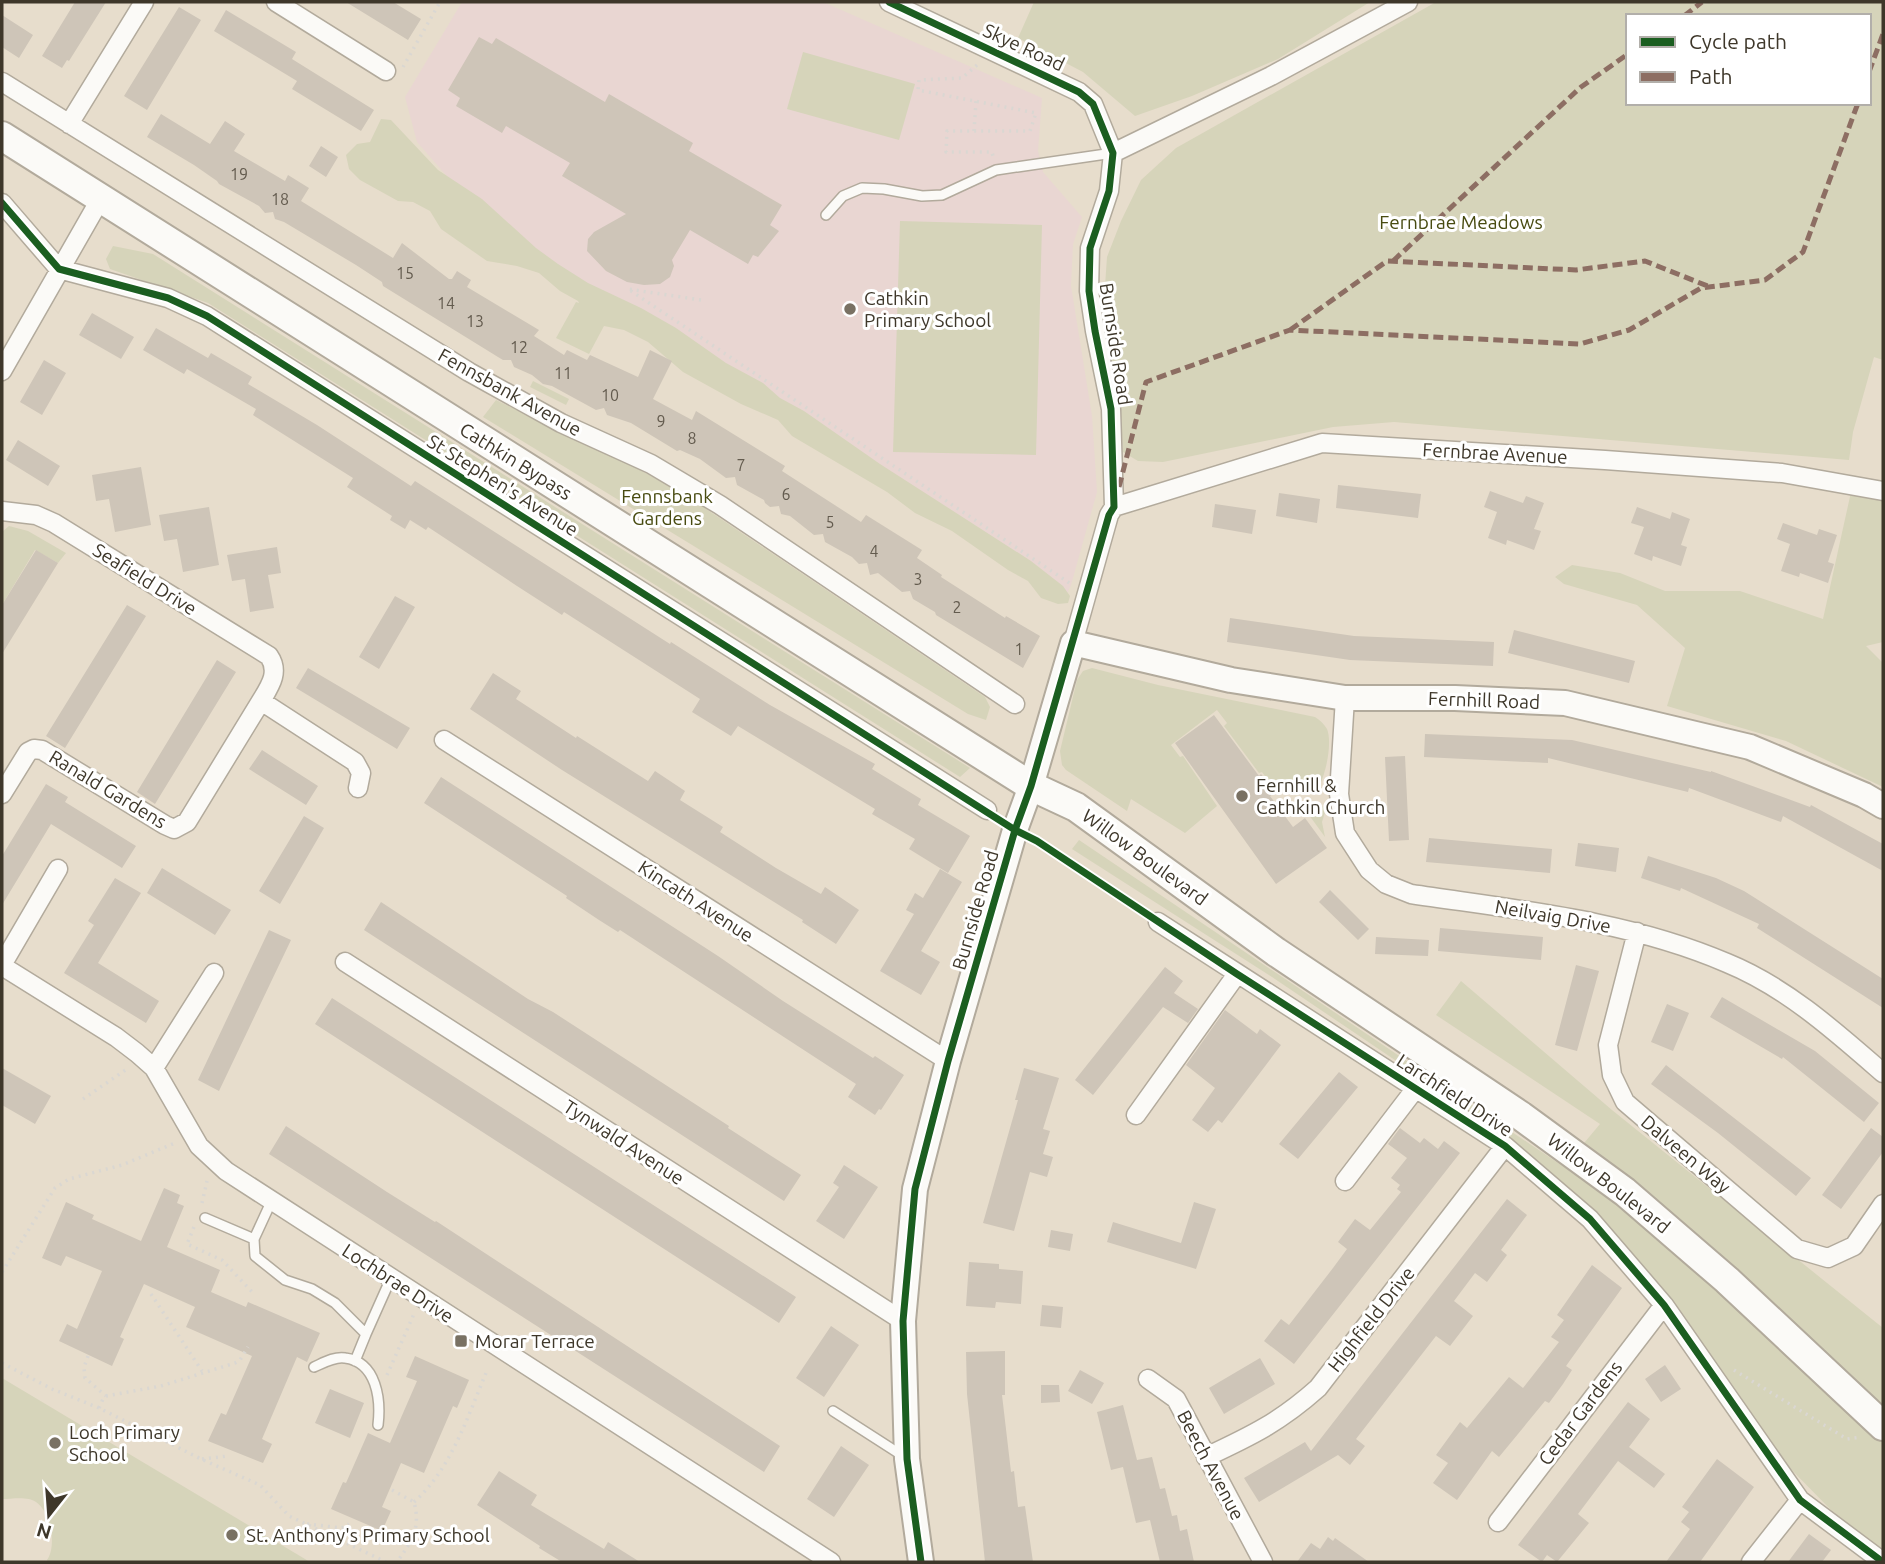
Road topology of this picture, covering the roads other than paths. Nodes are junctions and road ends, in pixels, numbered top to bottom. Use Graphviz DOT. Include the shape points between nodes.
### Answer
graph roads {
  1 [pos="144,2"];
  2 [pos="276,2"];
  3 [pos="889,2"];
  4 [pos="1408,2"];
  5 [pos="386,71"];
  6 [pos="2,82"];
  7 [pos="69,124"];
  8 [pos="2,136"];
  9 [pos="1113,153"];
  10 [pos="101,198"];
  11 [pos="2,203"];
  12 [pos="826,215"];
  13 [pos="59,269"];
  14 [pos="2,371"];
  15 [pos="1883,491"];
  16 [pos="1114,508"];
  17 [pos="2,511"];
  18 [pos="1073,643"];
  19 [pos="275,670"];
  20 [pos="1345,698"];
  21 [pos="261,701"];
  22 [pos="1015,704"];
  23 [pos="444,740"];
  24 [pos="1031,786"];
  25 [pos="358,788"];
  26 [pos="2,794"];
  27 [pos="1883,806"];
  28 [pos="987,810"];
  29 [pos="58,869"];
  30 [pos="1158,922"];
  31 [pos="1637,932"];
  32 [pos="345,962"];
  33 [pos="2,966"];
  34 [pos="214,973"];
  35 [pos="1237,974"];
  36 [pos="948,1061"];
  37 [pos="154,1068"];
  38 [pos="1883,1073"];
  39 [pos="1416,1088"];
  40 [pos="1136,1115"];
  41 [pos="1505,1146"];
  42 [pos="1345,1181"];
  43 [pos="272,1200"];
  44 [pos="1883,1204"];
  45 [pos="201,1218"];
  46 [pos="254,1239"];
  47 [pos="391,1278"];
  48 [pos="1664,1306"];
  49 [pos="902,1321"];
  50 [pos="366,1334"];
  51 [pos="355,1361"];
  52 [pos="314,1367"];
  53 [pos="1148,1378"];
  54 [pos="833,1411"];
  55 [pos="1880,1423"];
  56 [pos="378,1425"];
  57 [pos="1206,1457"];
  58 [pos="907,1459"];
  59 [pos="1800,1500"];
  60 [pos="1498,1522"];
  61 [pos="831,1562"];
  62 [pos="921,1562"];
  63 [pos="1263,1562"];
  64 [pos="1751,1562"];
  65 [pos="1883,1562"];
  1 -- 7 [label="street"];
  2 -- 5 [label="street"];
  3 -- 9 [label="street, Skye Road" via="1080,92 1093,104"];
  4 -- 9 [label="street"];
  6 -- 7 [label="street, Fennsbank Avenue"];
  7 -- 22 [label="street, Fennsbank Avenue" via="480,379 651,464 720,505"];
  8 -- 10 [label="main road, Cathkin Bypass"];
  9 -- 12 [label="lane" via="996,170 942,195 922,197 862,188 843,196"];
  9 -- 16 [label="street, Burnside Road" via="1109,191 1090,248 1089,290 1111,409"];
  10 -- 13 [label="street"];
  10 -- 24 [label="main road, Cathkin Bypass"];
  11 -- 13 [label="street"];
  13 -- 14 [label="street"];
  13 -- 28 [label="street, St Stephen's Avenue" via="169,298 206,316"];
  15 -- 16 [label="street, Fernbrae Avenue" via="1782,474 1322,443"];
  16 -- 18 [label="street, Burnside Road"];
  17 -- 19 [label="street, Seafield Drive" via="19,511 54,523 269,656"];
  18 -- 20 [label="street, Fernhill Road" via="1231,680"];
  18 -- 24 [label="street, Burnside Road"];
  19 -- 21 [label="street, Ranald Gardens"];
  20 -- 27 [label="street, Fernhill Road" via="1565,703 1750,747"];
  20 -- 31 [label="street, Neilvaig Drive" via="1339,794 1345,833 1369,870 1386,884 1411,894"];
  21 -- 25 [label="street" via="355,762 361,773"];
  21 -- 26 [label="street, Ranald Gardens" via="187,822 174,829 42,750 28,752"];
  23 -- 36 [label="street, Kincath Avenue"];
  24 -- 36 [label="street, Burnside Road"];
  24 -- 55 [label="main road, Willow Boulevard" via="1076,807 1276,952 1521,1116 1625,1192"];
  29 -- 33 [label="street"];
  30 -- 35 [label="street, Larchfield Drive"];
  31 -- 38 [label="street, Neilvaig Drive" via="1728,963 1782,993"];
  31 -- 44 [label="street, Dalveen Way" via="1608,1045 1612,1075 1625,1102 1797,1248 1828,1258 1854,1246"];
  32 -- 49 [label="street, Tynwald Avenue"];
  33 -- 37 [label="street, Lochbrae Drive" via="116,1037"];
  34 -- 37 [label="street"];
  35 -- 39 [label="street, Larchfield Drive"];
  35 -- 40 [label="street"];
  36 -- 49 [label="street, Burnside Road" via="915,1189"];
  37 -- 43 [label="street, Lochbrae Drive" via="199,1146 226,1171"];
  39 -- 41 [label="street, Larchfield Drive"];
  39 -- 42 [label="street"];
  41 -- 48 [label="street, Larchfield Drive" via="1590,1220"];
  41 -- 57 [label="street, Highfield Drive" via="1318,1388 1267,1428"];
  43 -- 46 [label="lane"];
  43 -- 47 [label="street, Lochbrae Drive"];
  45 -- 46 [label="lane"];
  46 -- 50 [label="lane" via="255,1256 269,1269 335,1303"];
  47 -- 50 [label="lane"];
  47 -- 61 [label="street, Lochbrae Drive"];
  48 -- 59 [label="street, Larchfield Drive"];
  48 -- 60 [label="street, Cedar Gardens"];
  49 -- 58 [label="street, Burnside Road"];
  50 -- 51 [label="lane"];
  51 -- 52 [label="lane" via="344,1357"];
  51 -- 56 [label="lane" via="373,1379"];
  53 -- 57 [label="street, Beech Avenue" via="1176,1399"];
  54 -- 58 [label="lane"];
  57 -- 63 [label="street, Beech Avenue"];
  58 -- 62 [label="street, Burnside Road"];
  59 -- 64 [label="street"];
  59 -- 65 [label="street, Larchfield Drive"];
}
